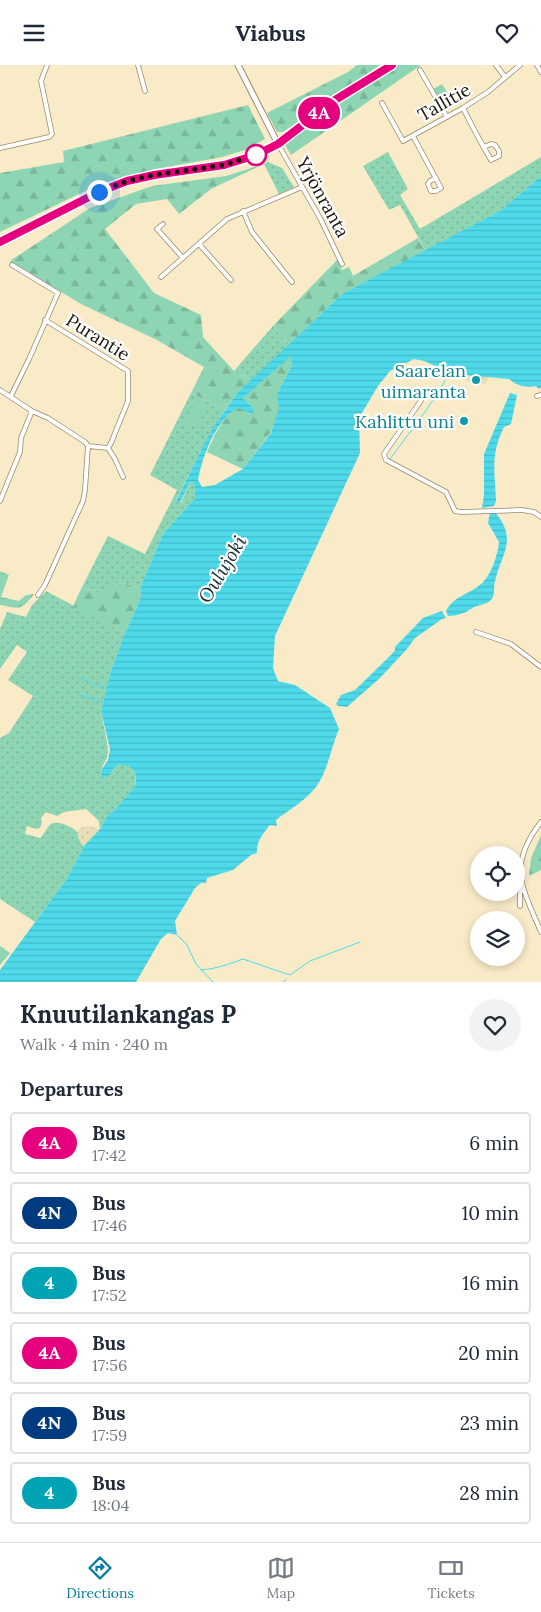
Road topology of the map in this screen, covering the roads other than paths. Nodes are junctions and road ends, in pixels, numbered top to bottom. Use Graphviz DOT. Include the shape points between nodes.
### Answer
graph roads {
  1 [pos="47,65"];
  2 [pos="138,65"];
  3 [pos="238,65"];
  4 [pos="392,65"];
  5 [pos="496,65"];
  6 [pos="520,65"];
  7 [pos="537,65"];
  8 [pos="420,70"];
  9 [pos="541,72"];
  10 [pos="506,77"];
  11 [pos="145,91"];
  12 [pos="382,103"];
  13 [pos="463,108"];
  14 [pos="447,117"];
  15 [pos="413,136"];
  16 [pos="278,144"];
  17 [pos="484,147"];
  18 [pos="0,149"];
  19 [pos="436,178"];
  20 [pos="302,187"];
  21 [pos="243,211"];
  22 [pos="163,224"];
  23 [pos="0,242"];
  24 [pos="199,244"];
  25 [pos="182,258"];
  26 [pos="342,264"];
  27 [pos="12,265"];
  28 [pos="161,277"];
  29 [pos="231,279"];
  30 [pos="292,282"];
  31 [pos="45,321"];
  32 [pos="0,389"];
  33 [pos="424,394"];
  34 [pos="12,396"];
  35 [pos="32,411"];
  36 [pos="88,446"];
  37 [pos="108,447"];
  38 [pos="123,477"];
  39 [pos="0,501"];
  40 [pos="541,517"];
  41 [pos="38,595"];
  42 [pos="476,632"];
  43 [pos="541,667"];
  44 [pos="541,822"];
  45 [pos="525,852"];
  46 [pos="525,894"];
  47 [pos="520,901"];
  48 [pos="520,906"];
  49 [pos="541,932"];
  1 -- 18 [label="street" via="41,81 52,134"];
  2 -- 11 [label="street"];
  3 -- 16 [label="main road"];
  4 -- 16 [label="main road" via="335,100"];
  5 -- 10 [label="street"];
  6 -- 10 [label="street, Tallitie"];
  7 -- 9 [label="street"];
  8 -- 14 [label="street"];
  10 -- 13 [label="street, Tallitie"];
  12 -- 15 [label="street, Tallitie" via="403,141"];
  13 -- 14 [label="street, Tallitie"];
  13 -- 17 [label="street"];
  14 -- 15 [label="street, Tallitie"];
  15 -- 19 [label="street"];
  16 -- 20 [label="street, Yrjönranta"];
  16 -- 23 [label="main road" via="224,165 127,181"];
  17 -- 17 [label="street" via="491,160 499,156 495,145"];
  20 -- 21 [label="street"];
  20 -- 26 [label="street, Yrjönranta"];
  21 -- 24 [label="street" via="227,219"];
  21 -- 30 [label="street" via="252,232"];
  22 -- 25 [label="street" via="157,229"];
  24 -- 25 [label="street"];
  24 -- 29 [label="street"];
  25 -- 28 [label="street"];
  27 -- 31 [label="street" via="58,293"];
  31 -- 34 [label="street"];
  31 -- 37 [label="street, Purantie" via="128,371 127,406"];
  32 -- 34 [label="street"];
  33 -- 40 [label="street" via="384,453 386,459 446,492 455,511 522,510"];
  34 -- 35 [label="street"];
  35 -- 36 [label="street" via="85,441"];
  35 -- 39 [label="street"];
  36 -- 37 [label="street"];
  36 -- 41 [label="street" via="83,501"];
  37 -- 38 [label="street"];
  42 -- 43 [label="street" via="511,644"];
  44 -- 45 [label="street"];
  46 -- 49 [label="street"];
  47 -- 48 [label="street"];
}
